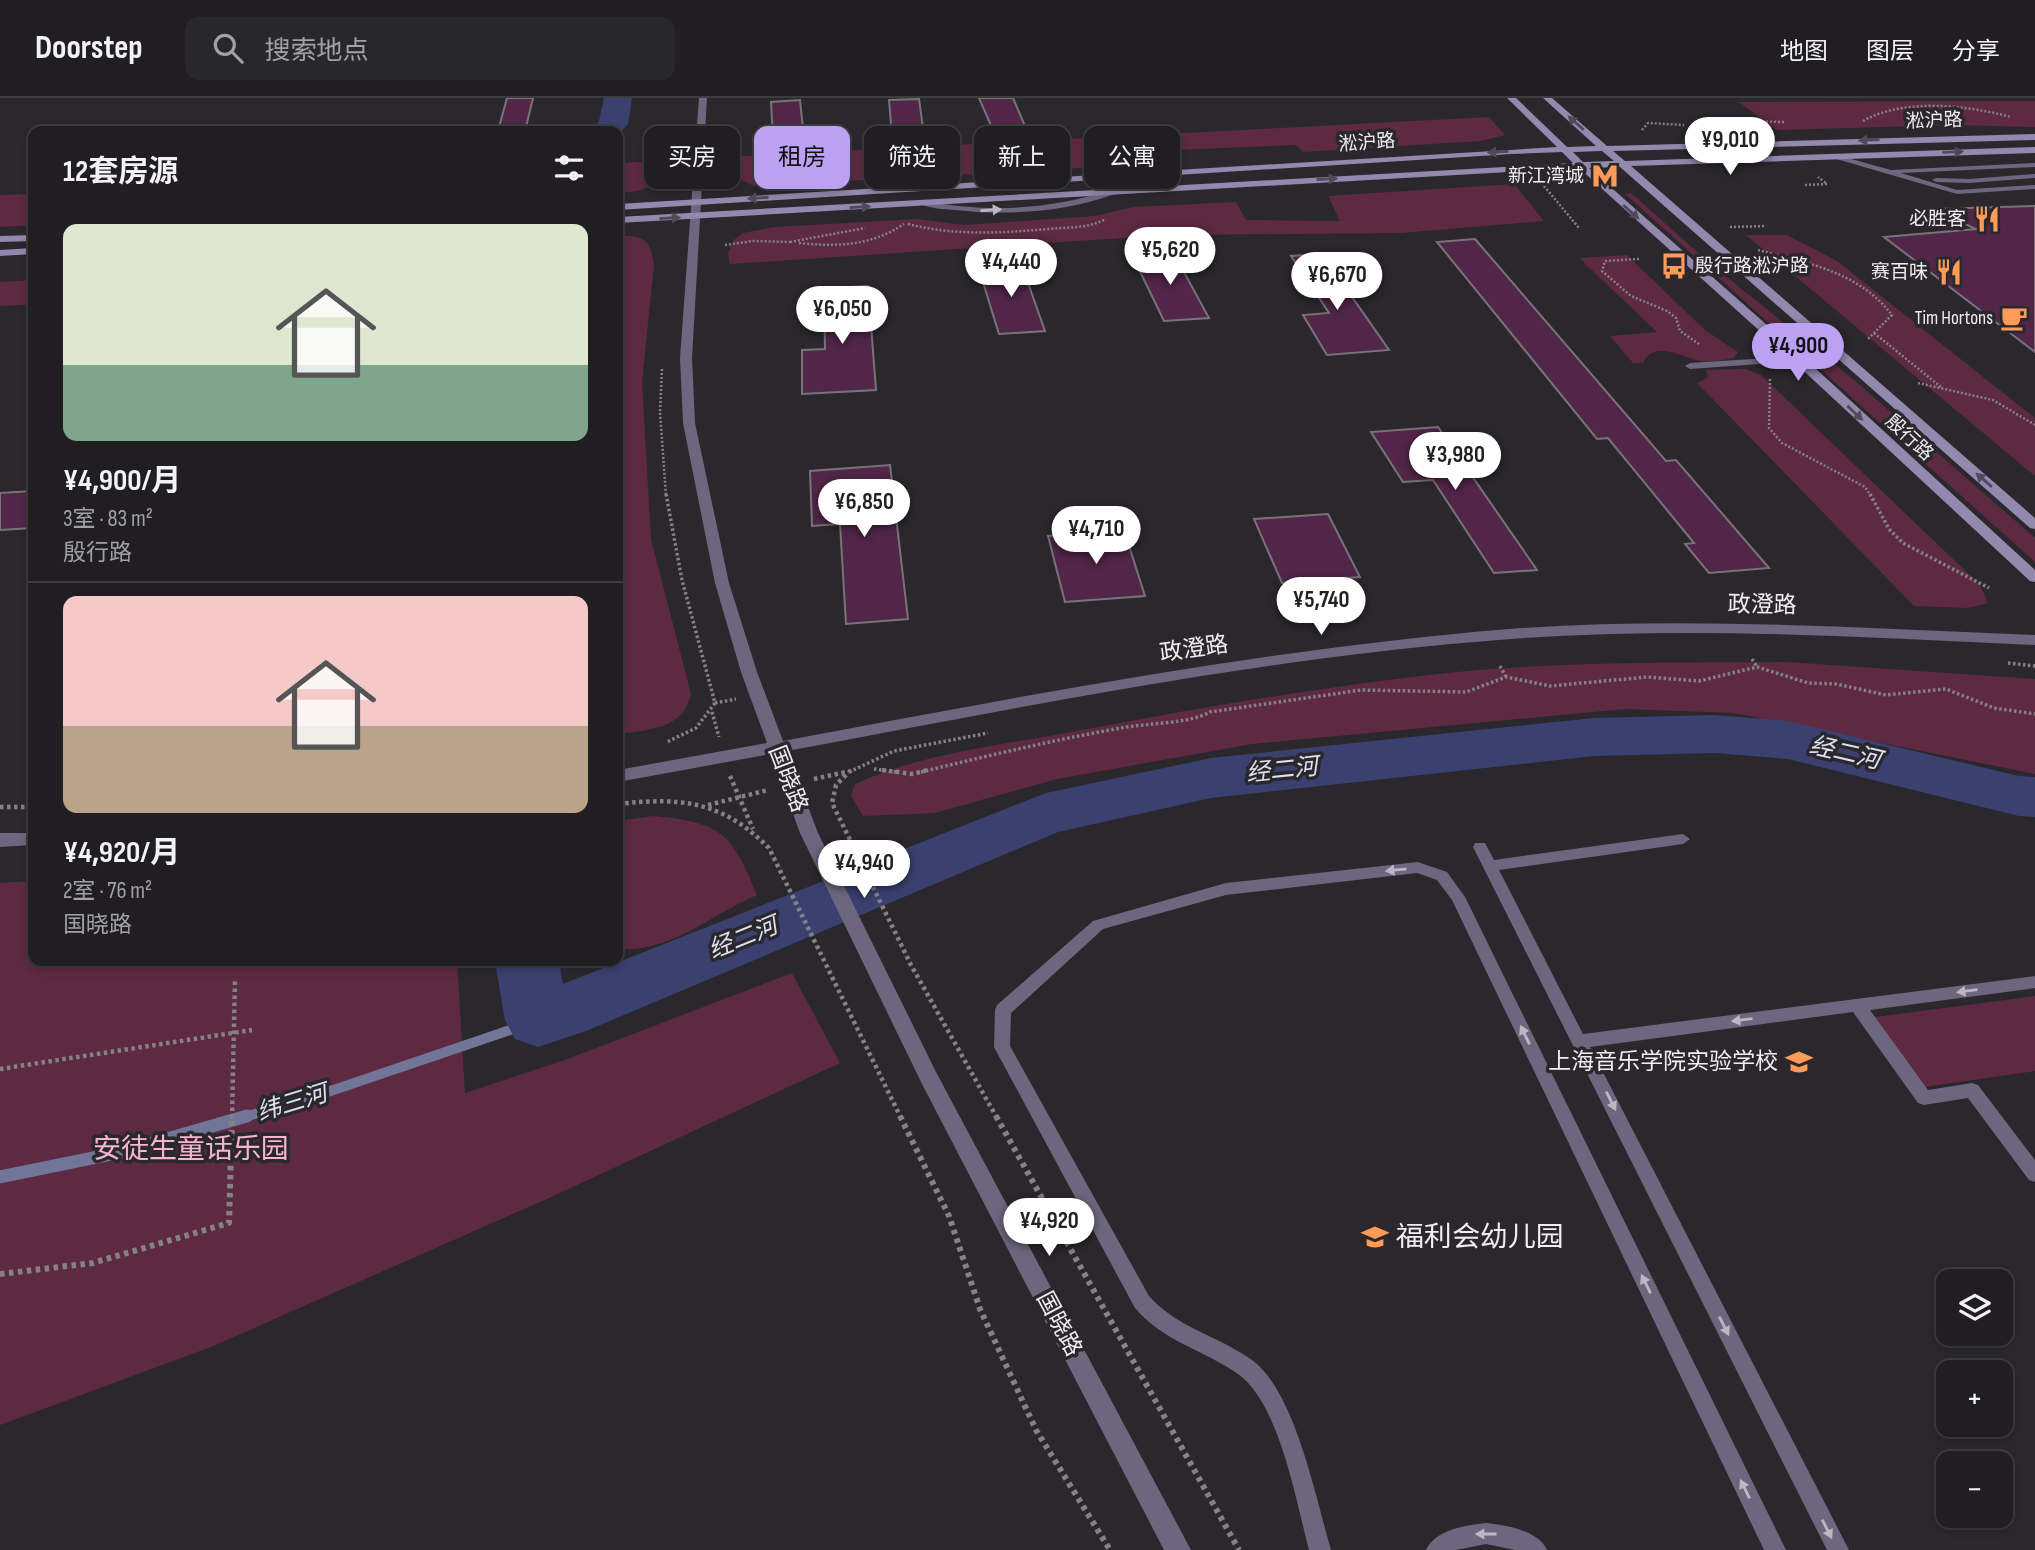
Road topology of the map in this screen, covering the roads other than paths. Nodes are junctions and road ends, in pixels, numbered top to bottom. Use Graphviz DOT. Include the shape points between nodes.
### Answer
graph roads {
  1 [pos="703,98"];
  2 [pos="1511,98"];
  3 [pos="1547,98"];
  4 [pos="2035,136"];
  5 [pos="1567,149"];
  6 [pos="1604,149"];
  7 [pos="2035,150"];
  8 [pos="1836,156"];
  9 [pos="1622,165"];
  10 [pos="2035,165"];
  11 [pos="1581,166"];
  12 [pos="1882,171"];
  13 [pos="2035,177"];
  14 [pos="1906,179"];
  15 [pos="2035,187"];
  16 [pos="623,207"];
  17 [pos="695,209"];
  18 [pos="623,219"];
  19 [pos="28,237"];
  20 [pos="0,239"];
  21 [pos="28,251"];
  22 [pos="0,253"];
  23 [pos="1798,359"];
  24 [pos="1690,366"];
  25 [pos="2035,525"];
  26 [pos="2035,578"];
  27 [pos="2035,640"];
  28 [pos="776,748"];
  29 [pos="623,775"];
  30 [pos="28,839"];
  31 [pos="1683,839"];
  32 [pos="0,840"];
  33 [pos="1480,847"];
  34 [pos="1492,866"];
  35 [pos="2035,982"];
  36 [pos="1857,1006"];
  37 [pos="1580,1041"];
  38 [pos="2035,1174"];
  39 [pos="1178,1550"];
  40 [pos="1320,1550"];
  41 [pos="1437,1550"];
  42 [pos="1536,1550"];
  43 [pos="1775,1550"];
  44 [pos="1838,1550"];
  1 -- 17 [label="street, 国晓路"];
  2 -- 5 [label="main road, 殷行路"];
  6 -- 3 [label="main road, 殷行路, one-way"];
  4 -- 6 [label="main road, 淞沪路, one-way"];
  5 -- 6 [label="main road, 淞沪路"];
  5 -- 11 [label="main road, 殷行路"];
  5 -- 17 [label="main road, 淞沪路, one-way"];
  6 -- 9 [label="main road, 殷行路"];
  8 -- 7 [label="main road, 淞沪路, one-way"];
  8 -- 9 [label="main road, 淞沪路"];
  8 -- 12 [label="lane"];
  9 -- 11 [label="main road, 淞沪路"];
  25 -- 9 [label="main road, 殷行路, one-way"];
  10 -- 12 [label="lane"];
  17 -- 11 [label="main road, 淞沪路, one-way" via="923,203"];
  11 -- 23 [label="main road, 殷行路, one-way"];
  12 -- 14 [label="lane"];
  13 -- 14 [label="lane"];
  14 -- 15 [label="lane" via="1957,192"];
  16 -- 17 [label="main road, 淞沪路"];
  18 -- 17 [label="main road, 淞沪路, one-way"];
  17 -- 28 [label="street, 国晓路" via="686,358 689,422 722,583"];
  19 -- 20 [label="main road"];
  21 -- 22 [label="main road"];
  23 -- 24 [label="lane"];
  23 -- 26 [label="main road, 殷行路, one-way"];
  27 -- 28 [label="street, 政澄路" via="1778,628 1513,634 1379,647 1153,679"];
  28 -- 29 [label="street, 政澄路"];
  28 -- 39 [label="street, 国晓路" via="809,833 929,1078"];
  30 -- 32 [label="street"];
  31 -- 34 [label="lane"];
  33 -- 34 [label="lane"];
  34 -- 37 [label="lane"];
  35 -- 36 [label="lane, one-way"];
  36 -- 37 [label="lane, one-way"];
  36 -- 38 [label="lane" via="1924,1098 1972,1090"];
  37 -- 44 [label="lane, one-way"];
  43 -- 40 [label="lane, one-way" via="1458,897 1442,876 1418,867 1226,889 1098,925 1003,1010 1002,1047 1142,1302 1156,1321 1247,1367 1271,1396"];
  42 -- 41 [label="lane, one-way" via="1496,1534 1466,1534"];
}
